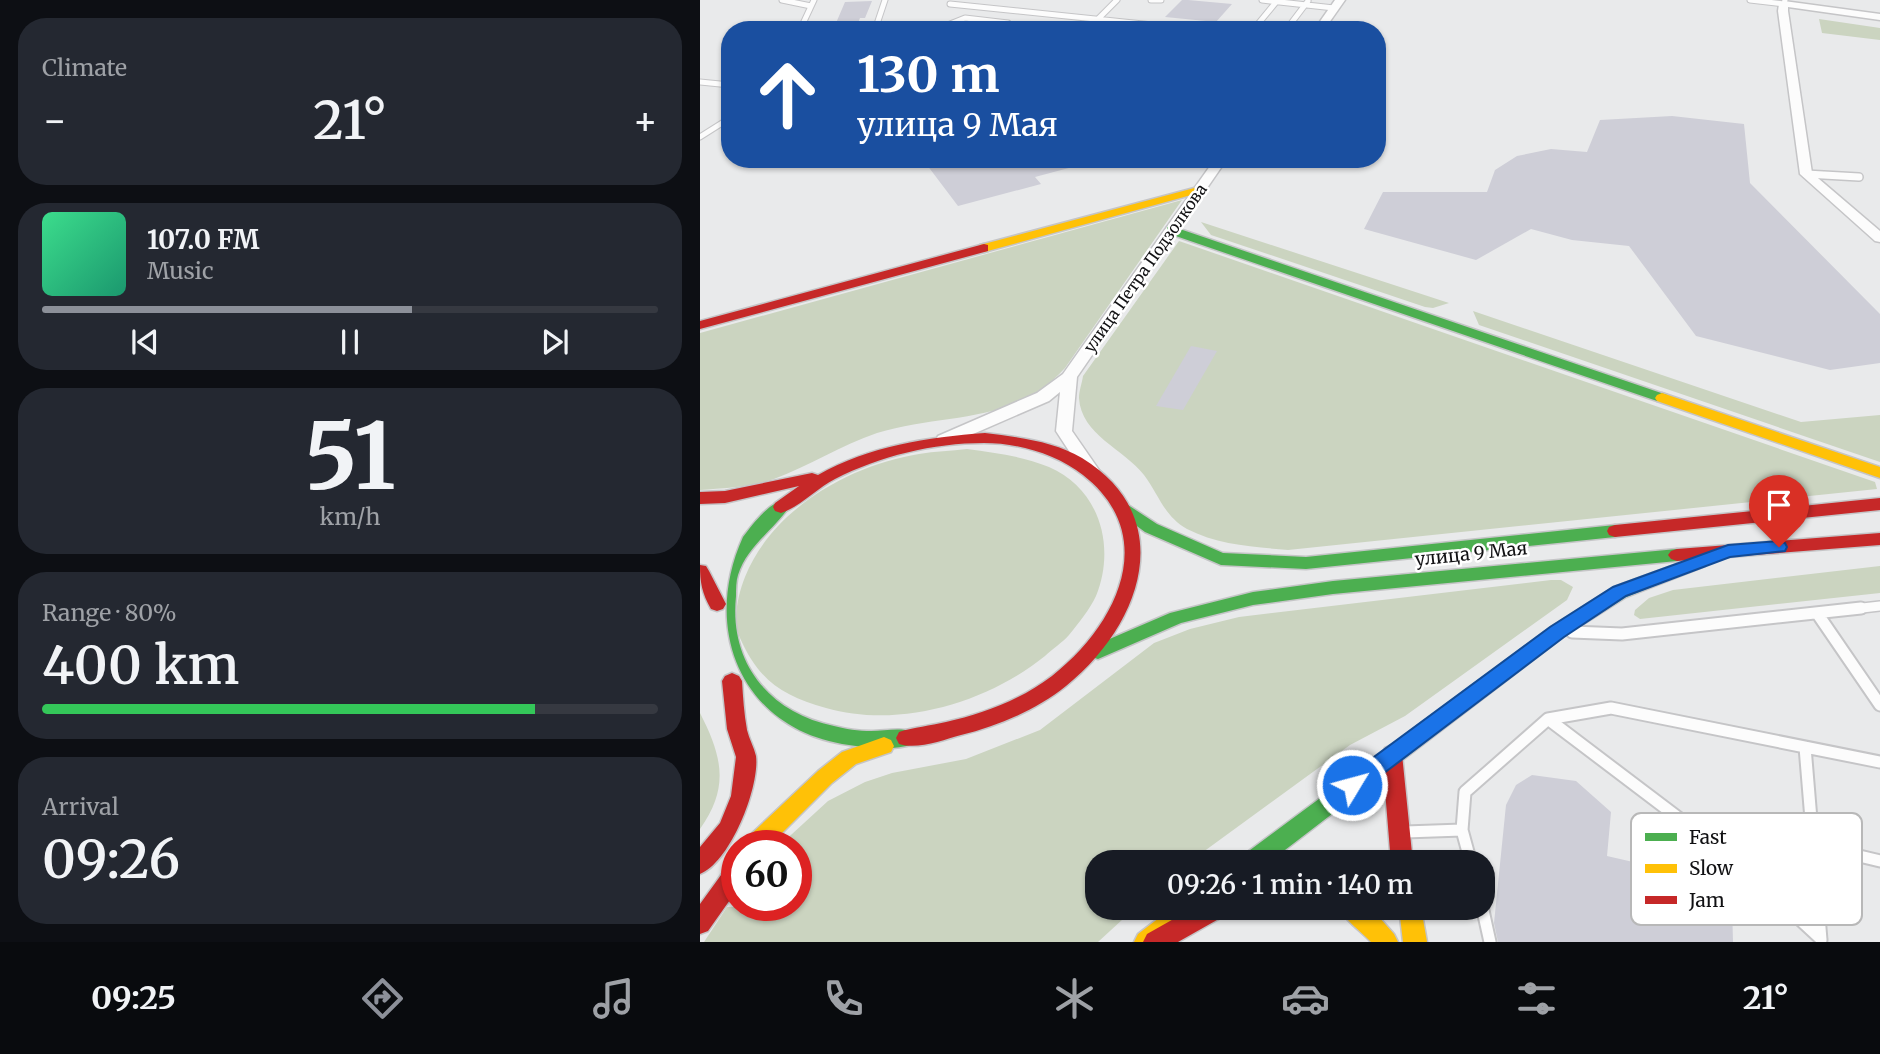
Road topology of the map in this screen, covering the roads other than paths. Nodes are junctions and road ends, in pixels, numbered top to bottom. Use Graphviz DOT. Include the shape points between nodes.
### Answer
graph roads {
  1 [pos="782,0"];
  2 [pos="814,0"];
  3 [pos="885,0"];
  4 [pos="955,0"];
  5 [pos="1117,0"];
  6 [pos="1151,0"];
  7 [pos="1161,0"];
  8 [pos="1262,0"];
  9 [pos="1749,0"];
  10 [pos="1278,1"];
  11 [pos="1308,2"];
  12 [pos="1784,2"];
  13 [pos="1337,4"];
  14 [pos="811,6"];
  15 [pos="1880,17"];
  16 [pos="1098,19"];
  17 [pos="804,21"];
  18 [pos="878,21"];
  19 [pos="960,21"];
  20 [pos="992,21"];
  21 [pos="1117,21"];
  22 [pos="1261,21"];
  23 [pos="1293,21"];
  24 [pos="1325,21"];
  25 [pos="700,82"];
  26 [pos="721,84"];
  27 [pos="721,124"];
  28 [pos="700,137"];
  29 [pos="1215,168"];
  30 [pos="1806,174"];
  31 [pos="1859,177"];
  32 [pos="1198,190"];
  33 [pos="1171,230"];
  34 [pos="1880,238"];
  35 [pos="700,325"];
  36 [pos="1069,377"];
  37 [pos="944,440"];
  38 [pos="1090,470"];
  39 [pos="1880,473"];
  40 [pos="829,475"];
  41 [pos="700,498"];
  42 [pos="1880,504"];
  43 [pos="1125,509"];
  44 [pos="1880,539"];
  45 [pos="1728,551"];
  46 [pos="700,571"];
  47 [pos="717,604"];
  48 [pos="1880,606"];
  49 [pos="1817,613"];
  50 [pos="1557,632"];
  51 [pos="1080,662"];
  52 [pos="732,681"];
  53 [pos="1880,705"];
  54 [pos="1548,719"];
  55 [pos="903,740"];
  56 [pos="1805,747"];
  57 [pos="1392,754"];
  58 [pos="1880,762"];
  59 [pos="1672,813"];
  60 [pos="1810,813"];
  61 [pos="770,830"];
  62 [pos="1462,830"];
  63 [pos="1398,832"];
  64 [pos="1267,850"];
  65 [pos="1400,850"];
  66 [pos="1467,850"];
  67 [pos="1862,857"];
  68 [pos="1880,861"];
  69 [pos="700,864"];
  70 [pos="721,893"];
  71 [pos="1175,920"];
  72 [pos="1194,920"];
  73 [pos="1367,920"];
  74 [pos="1412,920"];
  75 [pos="1485,920"];
  76 [pos="700,923"];
  77 [pos="1805,925"];
  78 [pos="1821,940"];
  79 [pos="1146,942"];
  80 [pos="1155,942"];
  81 [pos="1386,942"];
  82 [pos="1415,942"];
  83 [pos="1490,942"];
  1 -- 14 [label="lane"];
  2 -- 14 [label="lane"];
  3 -- 18 [label="lane"];
  4 -- 16 [label="lane" via="950,4"];
  5 -- 16 [label="lane"];
  6 -- 7 [label="lane"];
  8 -- 10 [label="lane"];
  9 -- 12 [label="lane"];
  10 -- 11 [label="lane"];
  10 -- 22 [label="lane"];
  11 -- 13 [label="lane"];
  11 -- 23 [label="lane"];
  12 -- 15 [label="street"];
  12 -- 30 [label="street"];
  13 -- 24 [label="street"];
  14 -- 17 [label="lane"];
  16 -- 21 [label="lane"];
  19 -- 20 [label="lane"];
  25 -- 26 [label="lane"];
  27 -- 28 [label="lane"];
  29 -- 32 [label="street, улица Петра Подзолкова"];
  30 -- 31 [label="lane"];
  30 -- 34 [label="street"];
  32 -- 33 [label="street, улица Петра Подзолкова"];
  32 -- 35 [label="main road"];
  33 -- 36 [label="street, улица Петра Подзолкова"];
  33 -- 39 [label="main road"];
  36 -- 37 [label="street, улица Петра Подзолкова" via="1043,397"];
  36 -- 38 [label="street" via="1065,431"];
  37 -- 38 [label="main road" via="985,438 1024,443 1059,453"];
  37 -- 40 [label="main road" via="905,446"];
  38 -- 43 [label="main road" via="1111,488"];
  40 -- 41 [label="main road"];
  40 -- 47 [label="main road" via="789,500 755,531 730,566"];
  42 -- 43 [label="main road, улица 9 Мая" via="1306,564 1221,559 1151,528"];
  43 -- 51 [label="main road" via="1135,545 1131,583 1113,623"];
  44 -- 45 [label="main road, улица 9 Мая"];
  45 -- 50 [label="main road" via="1620,592"];
  45 -- 51 [label="main road, улица 9 Мая" via="1562,564 1226,602 1126,633"];
  46 -- 47 [label="main road"];
  47 -- 52 [label="main road" via="716,644"];
  48 -- 49 [label="lane"];
  49 -- 50 [label="lane" via="1622,634"];
  49 -- 53 [label="lane"];
  50 -- 57 [label="main road"];
  51 -- 55 [label="main road" via="1031,699 970,726"];
  52 -- 55 [label="main road" via="760,709 800,729 849,740"];
  52 -- 69 [label="main road" via="737,729 746,757 741,796 728,829"];
  54 -- 56 [label="lane" via="1611,708"];
  54 -- 59 [label="lane"];
  54 -- 62 [label="lane" via="1465,792"];
  55 -- 61 [label="main road" via="849,758"];
  56 -- 58 [label="lane"];
  56 -- 60 [label="lane"];
  57 -- 63 [label="main road"];
  57 -- 64 [label="main road"];
  62 -- 63 [label="lane"];
  62 -- 66 [label="lane"];
  63 -- 65 [label="main road"];
  67 -- 68 [label="lane"];
  70 -- 76 [label="main road"];
  71 -- 79 [label="main road"];
  72 -- 80 [label="main road"];
  73 -- 81 [label="main road"];
  74 -- 82 [label="main road"];
  75 -- 83 [label="lane"];
  77 -- 78 [label="lane"];
}
